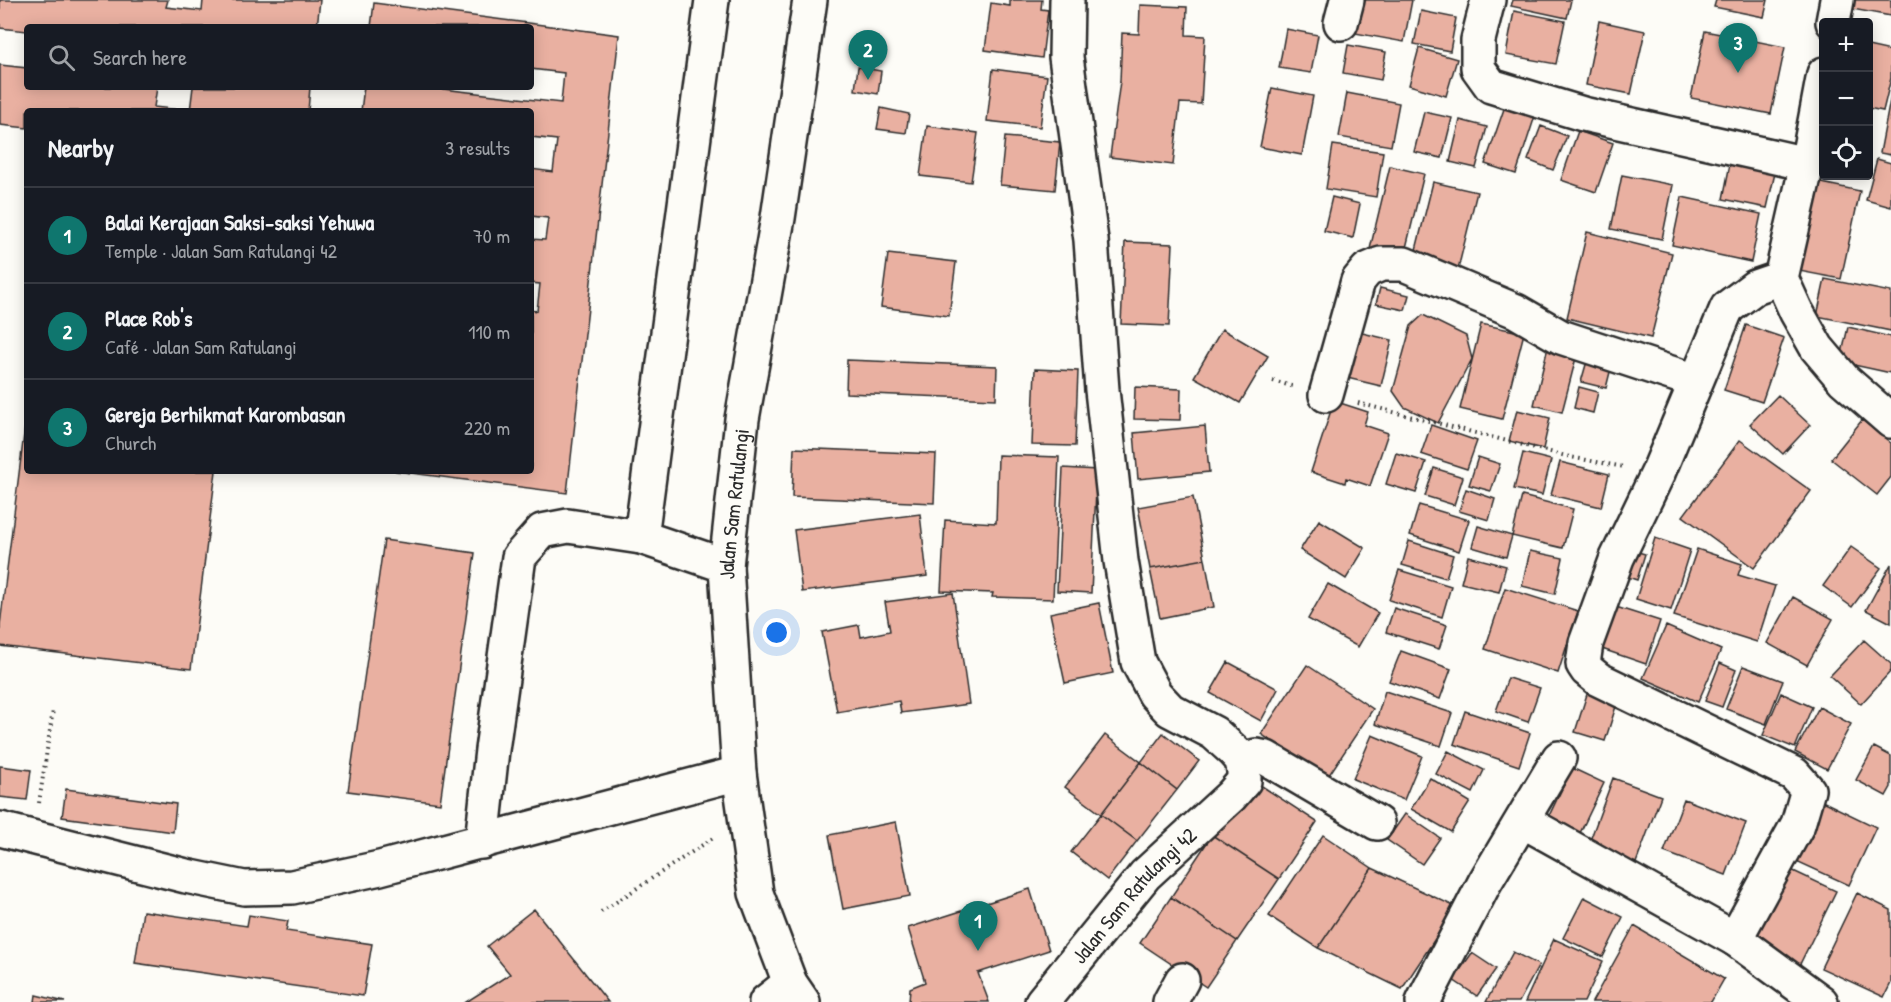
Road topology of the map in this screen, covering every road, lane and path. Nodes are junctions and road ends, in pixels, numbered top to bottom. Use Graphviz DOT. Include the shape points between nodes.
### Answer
graph roads {
  1 [pos="712,0"];
  2 [pos="810,0"];
  3 [pos="1067,0"];
  4 [pos="1488,0"];
  5 [pos="1837,0"];
  6 [pos="1834,18"];
  7 [pos="1819,100"];
  8 [pos="1807,164"];
  9 [pos="1781,278"];
  10 [pos="1273,381"];
  11 [pos="1695,381"];
  12 [pos="1326,395"];
  13 [pos="1891,421"];
  14 [pos="1658,473"];
  15 [pos="641,537"];
  16 [pos="726,566"];
  17 [pos="53,710"];
  18 [pos="1559,758"];
  19 [pos="1242,760"];
  20 [pos="738,773"];
  21 [pos="746,816"];
  22 [pos="1523,821"];
  23 [pos="1377,823"];
  24 [pos="0,829"];
  25 [pos="34,837"];
  26 [pos="482,842"];
  27 [pos="601,912"];
  28 [pos="1735,939"];
  29 [pos="786,996"];
  30 [pos="1042,1002"];
  31 [pos="1423,1002"];
  32 [pos="1821,1002"];
  1 -- 15 [label="main road"];
  2 -- 16 [label="main road, Jalan Sam Ratulangi" via="778,218 742,419"];
  3 -- 19 [label="main road" via="1066,57 1091,240 1120,561 1138,662 1155,694 1170,710 1214,733"];
  4 -- 8 [label="main road" via="1478,40 1478,68 1491,86 1583,114"];
  5 -- 6 [label="main road"];
  7 -- 8 [label="main road"];
  8 -- 9 [label="main road"];
  9 -- 11 [label="main road" via="1755,287 1727,308"];
  9 -- 13 [label="main road" via="1817,348 1844,380"];
  10 -- 12 [label="path"];
  11 -- 12 [label="main road" via="1561,337 1516,311 1404,264 1381,264 1367,270 1358,281"];
  11 -- 14 [label="main road"];
  12 -- 14 [label="path" via="1569,457"];
  14 -- 28 [label="main road" via="1617,558 1586,643 1583,664 1598,679 1794,774 1808,790 1798,824"];
  15 -- 16 [label="main road"];
  15 -- 26 [label="main road" via="567,526 543,531 519,557"];
  16 -- 20 [label="main road, Jalan Sam Ratulangi"];
  17 -- 25 [label="path"];
  18 -- 22 [label="main road"];
  19 -- 23 [label="main road" via="1266,758"];
  19 -- 30 [label="main road, Jalan Sam Ratulangi 42" via="1244,781 1145,875"];
  20 -- 21 [label="main road, Jalan Sam Ratulangi"];
  20 -- 26 [label="main road"];
  21 -- 27 [label="path"];
  21 -- 29 [label="main road, Jalan Sam Ratulangi" via="756,893"];
  22 -- 28 [label="main road"];
  22 -- 31 [label="main road" via="1485,882"];
  24 -- 25 [label="main road"];
  25 -- 26 [label="main road" via="244,888 292,887"];
  28 -- 32 [label="main road"];
}
